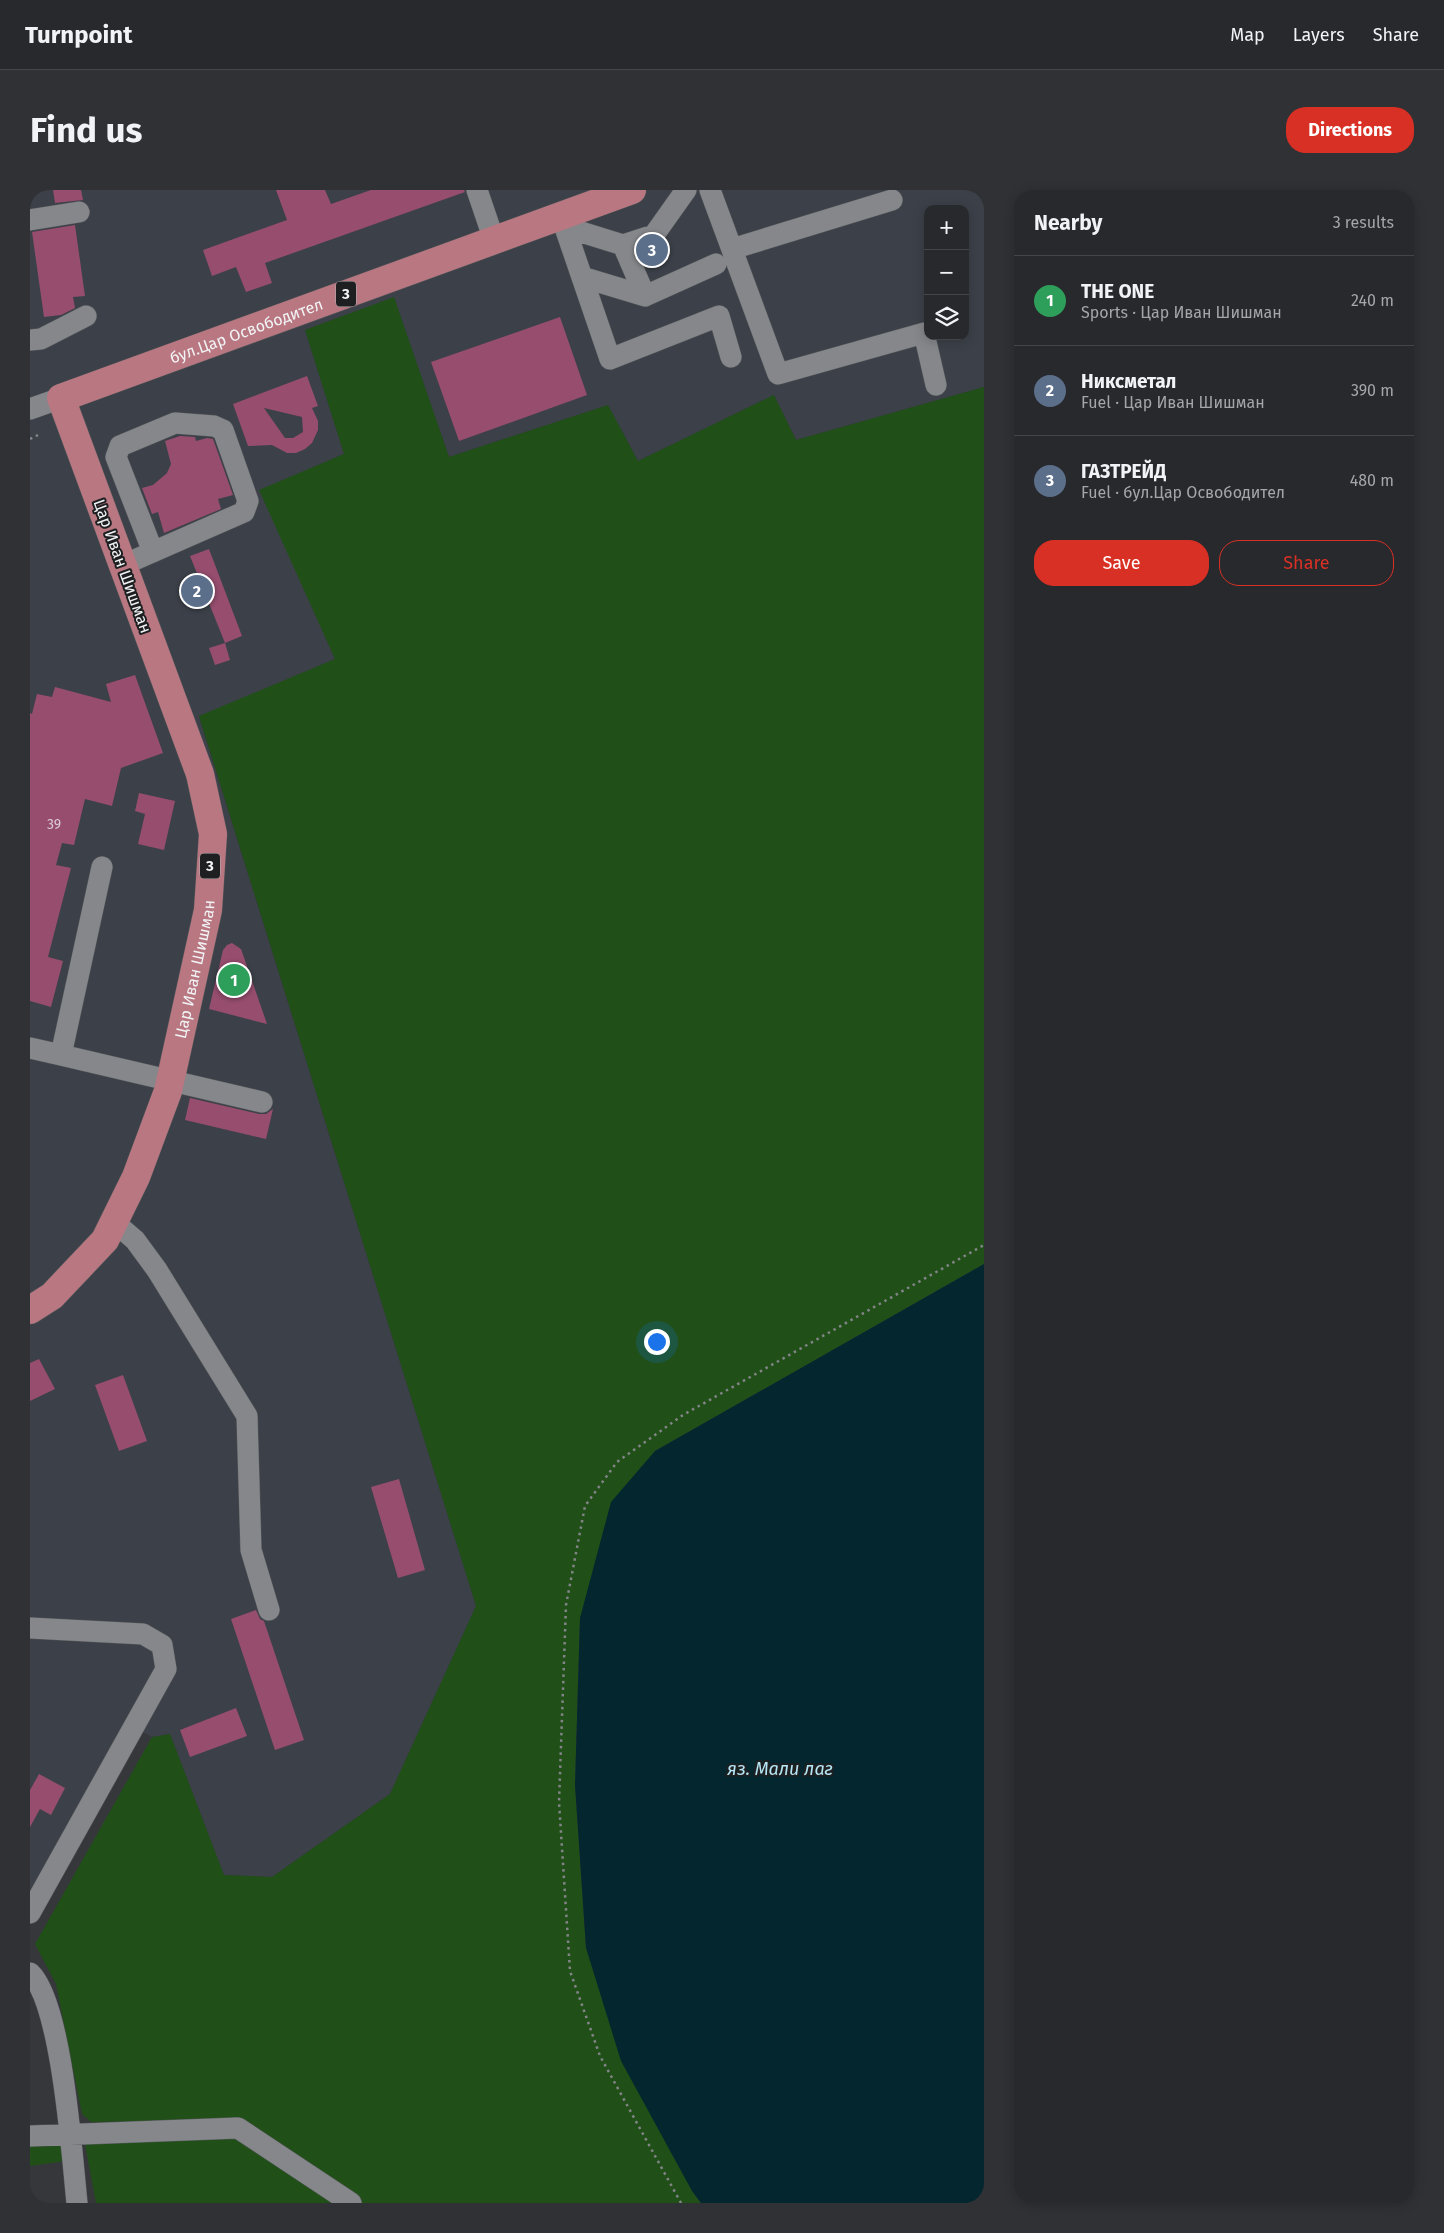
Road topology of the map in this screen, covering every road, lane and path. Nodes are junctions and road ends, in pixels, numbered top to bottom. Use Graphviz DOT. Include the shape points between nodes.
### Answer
graph roads {
  1 [pos="477,190"];
  2 [pos="686,190"];
  3 [pos="710,190"];
  4 [pos="615,193"];
  5 [pos="892,200"];
  6 [pos="79,212"];
  7 [pos="30,220"];
  8 [pos="563,221"];
  9 [pos="494,240"];
  10 [pos="624,245"];
  11 [pos="732,249"];
  12 [pos="716,264"];
  13 [pos="582,277"];
  14 [pos="645,296"];
  15 [pos="86,316"];
  16 [pos="30,340"];
  17 [pos="731,357"];
  18 [pos="936,385"];
  19 [pos="61,398"];
  20 [pos="30,409"];
  21 [pos="38,436"];
  22 [pos="30,438"];
  23 [pos="153,552"];
  24 [pos="123,565"];
  25 [pos="102,867"];
  26 [pos="30,1048"];
  27 [pos="61,1055"];
  28 [pos="170,1080"];
  29 [pos="262,1102"];
  30 [pos="114,1222"];
  31 [pos="984,1246"];
  32 [pos="30,1310"];
  33 [pos="269,1610"];
  34 [pos="30,1628"];
  35 [pos="30,1913"];
  36 [pos="30,1974"];
  37 [pos="70,2135"];
  38 [pos="30,2136"];
  39 [pos="77,2203"];
  40 [pos="352,2203"];
  41 [pos="681,2203"];
  1 -- 9 [label="street"];
  2 -- 10 [label="street" via="654,235"];
  3 -- 11 [label="street"];
  4 -- 8 [label="main road, бул.Цар Освободител / 3"];
  5 -- 11 [label="street"];
  6 -- 7 [label="street"];
  8 -- 9 [label="main road, бул.Цар Освободител / 3"];
  8 -- 10 [label="street"];
  8 -- 13 [label="street"];
  9 -- 19 [label="main road, бул.Цар Освободител / 3"];
  10 -- 14 [label="street"];
  11 -- 18 [label="street" via="778,374 924,333"];
  12 -- 14 [label="street"];
  13 -- 14 [label="street"];
  13 -- 17 [label="street" via="610,360 719,316"];
  15 -- 16 [label="street" via="41,339"];
  19 -- 20 [label="street, бул.Цар Освободител"];
  19 -- 24 [label="main road, Цар Иван Шишман / 3"];
  21 -- 22 [label="path"];
  23 -- 23 [label="street" via="244,512 248,501 223,430 214,426 175,423 120,446 116,457"];
  23 -- 24 [label="street"];
  24 -- 28 [label="main road, Цар Иван Шишман / 3" via="200,774 212,834 208,910"];
  25 -- 27 [label="street"];
  26 -- 27 [label="street"];
  27 -- 28 [label="street"];
  28 -- 29 [label="street"];
  28 -- 30 [label="main road, Цар Иван Шишман / 3" via="136,1177"];
  30 -- 32 [label="main road, Цар Иван Шишман / 3" via="105,1240 52,1296"];
  30 -- 33 [label="street" via="135,1240 157,1270 247,1416 250,1550"];
  31 -- 41 [label="path" via="682,1415 617,1462 585,1506 566,1605 559,1792 570,1971 600,2056"];
  34 -- 35 [label="street" via="143,1634 162,1644 166,1668"];
  36 -- 37 [label="street" via="42,1993 52,2020 64,2080"];
  37 -- 38 [label="street"];
  37 -- 39 [label="street"];
  37 -- 40 [label="street" via="238,2128"];
}
